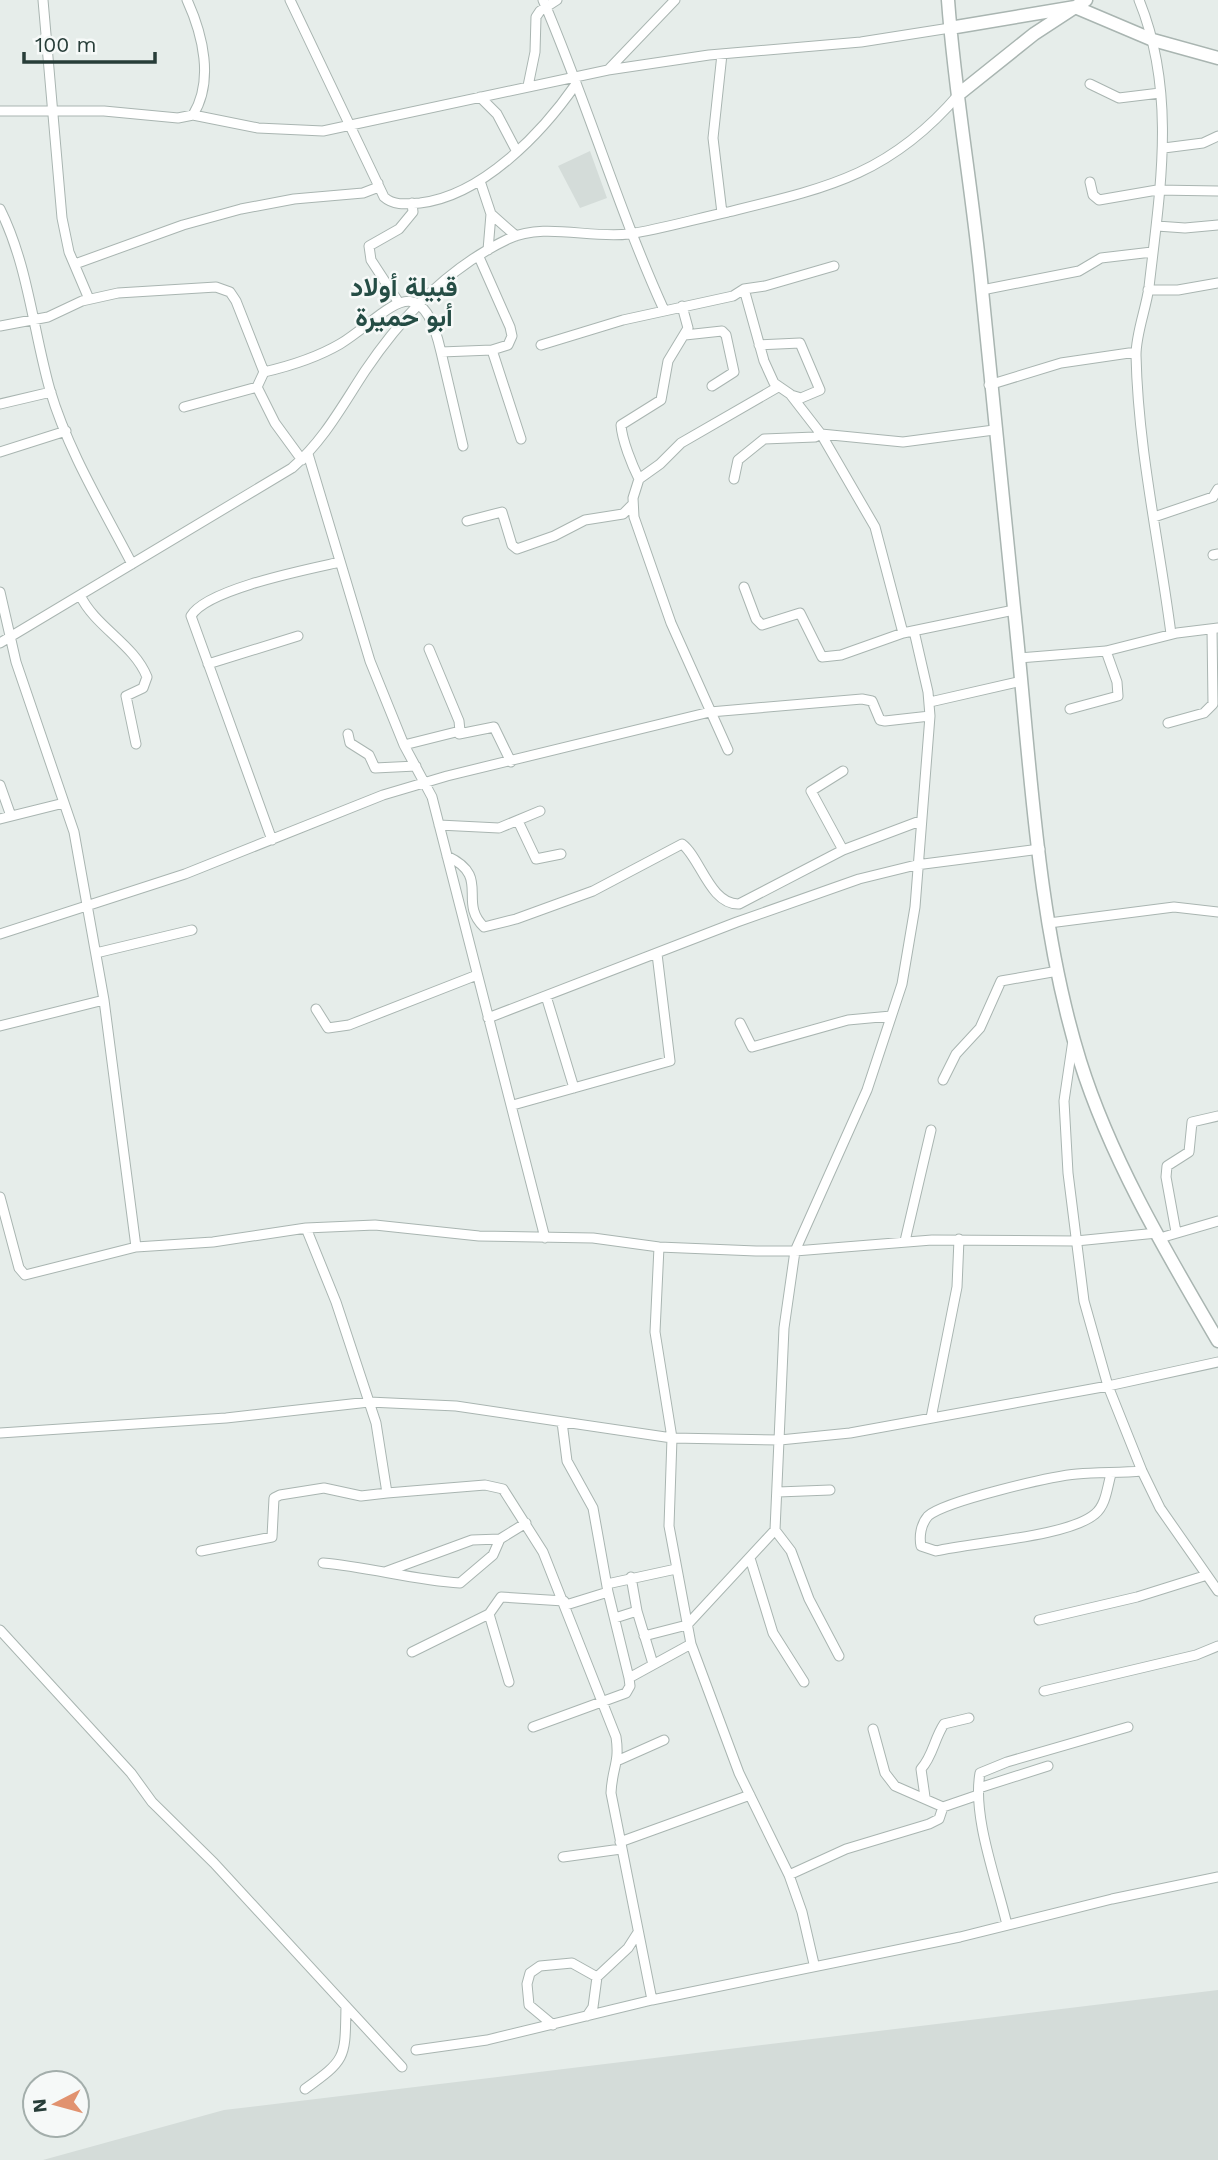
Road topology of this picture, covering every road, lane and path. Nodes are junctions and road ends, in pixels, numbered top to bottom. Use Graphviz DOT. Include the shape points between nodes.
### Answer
graph roads {
  1 [pos="43,0"];
  2 [pos="187,0"];
  3 [pos="290,0"];
  4 [pos="557,0"];
  5 [pos="675,0"];
  6 [pos="948,0"];
  7 [pos="1152,0"];
  8 [pos="544,3"];
  9 [pos="1081,3"];
  10 [pos="1140,3"];
  11 [pos="950,28"];
  12 [pos="1153,40"];
  13 [pos="722,54"];
  14 [pos="1218,58"];
  15 [pos="608,70"];
  16 [pos="575,80"];
  17 [pos="1090,84"];
  18 [pos="528,86"];
  19 [pos="1160,93"];
  20 [pos="959,94"];
  21 [pos="480,97"];
  22 [pos="0,111"];
  23 [pos="54,111"];
  24 [pos="193,115"];
  25 [pos="351,126"];
  26 [pos="1218,136"];
  27 [pos="1164,148"];
  28 [pos="516,150"];
  29 [pos="480,181"];
  30 [pos="1090,181"];
  31 [pos="377,183"];
  32 [pos="1157,190"];
  33 [pos="1218,191"];
  34 [pos="412,204"];
  35 [pos="0,209"];
  36 [pos="722,213"];
  37 [pos="491,214"];
  38 [pos="1218,225"];
  39 [pos="1157,226"];
  40 [pos="629,234"];
  41 [pos="516,236"];
  42 [pos="488,250"];
  43 [pos="1152,252"];
  44 [pos="479,257"];
  45 [pos="75,264"];
  46 [pos="834,266"];
  47 [pos="1218,283"];
  48 [pos="744,289"];
  49 [pos="982,290"];
  50 [pos="1148,290"];
  51 [pos="89,299"];
  52 [pos="399,303"];
  53 [pos="417,303"];
  54 [pos="682,306"];
  55 [pos="664,310"];
  56 [pos="33,320"];
  57 [pos="0,326"];
  58 [pos="685,334"];
  59 [pos="541,345"];
  60 [pos="759,345"];
  61 [pos="492,350"];
  62 [pos="441,352"];
  63 [pos="1136,352"];
  64 [pos="264,372"];
  65 [pos="989,385"];
  66 [pos="712,386"];
  67 [pos="257,387"];
  68 [pos="778,387"];
  69 [pos="51,392"];
  70 [pos="790,394"];
  71 [pos="0,404"];
  72 [pos="184,407"];
  73 [pos="994,430"];
  74 [pos="66,431"];
  75 [pos="821,434"];
  76 [pos="521,439"];
  77 [pos="463,446"];
  78 [pos="0,452"];
  79 [pos="305,457"];
  80 [pos="734,479"];
  81 [pos="639,480"];
  82 [pos="1218,489"];
  83 [pos="633,504"];
  84 [pos="1154,517"];
  85 [pos="467,521"];
  86 [pos="340,562"];
  87 [pos="132,565"];
  88 [pos="744,587"];
  89 [pos="0,592"];
  90 [pos="80,595"];
  91 [pos="1014,610"];
  92 [pos="1215,629"];
  93 [pos="914,631"];
  94 [pos="903,634"];
  95 [pos="1171,634"];
  96 [pos="298,636"];
  97 [pos="10,638"];
  98 [pos="0,643"];
  99 [pos="429,649"];
  100 [pos="1107,651"];
  101 [pos="1019,658"];
  102 [pos="208,664"];
  103 [pos="1022,681"];
  104 [pos="929,702"];
  105 [pos="1070,709"];
  106 [pos="710,712"];
  107 [pos="930,716"];
  108 [pos="1168,723"];
  109 [pos="348,734"];
  110 [pos="459,734"];
  111 [pos="136,744"];
  112 [pos="404,745"];
  113 [pos="728,750"];
  114 [pos="511,762"];
  115 [pos="416,766"];
  116 [pos="843,771"];
  117 [pos="425,782"];
  118 [pos="0,785"];
  119 [pos="64,803"];
  120 [pos="540,811"];
  121 [pos="11,816"];
  122 [pos="0,818"];
  123 [pos="518,821"];
  124 [pos="920,821"];
  125 [pos="439,825"];
  126 [pos="272,840"];
  127 [pos="1040,849"];
  128 [pos="843,850"];
  129 [pos="561,854"];
  130 [pos="447,856"];
  131 [pos="916,865"];
  132 [pos="89,905"];
  133 [pos="1218,912"];
  134 [pos="1049,923"];
  135 [pos="192,930"];
  136 [pos="0,934"];
  137 [pos="96,953"];
  138 [pos="657,954"];
  139 [pos="1058,971"];
  140 [pos="477,975"];
  141 [pos="546,996"];
  142 [pos="104,1000"];
  143 [pos="316,1009"];
  144 [pos="891,1016"];
  145 [pos="488,1018"];
  146 [pos="740,1023"];
  147 [pos="0,1026"];
  148 [pos="1073,1039"];
  149 [pos="943,1080"];
  150 [pos="574,1088"];
  151 [pos="513,1105"];
  152 [pos="1218,1116"];
  153 [pos="931,1130"];
  154 [pos="0,1197"];
  155 [pos="1218,1221"];
  156 [pos="306,1228"];
  157 [pos="1176,1232"];
  158 [pos="1159,1236"];
  159 [pos="545,1238"];
  160 [pos="959,1240"];
  161 [pos="905,1241"];
  162 [pos="1076,1241"];
  163 [pos="659,1247"];
  164 [pos="136,1248"];
  165 [pos="795,1251"];
  166 [pos="1218,1341"];
  167 [pos="1218,1362"];
  168 [pos="1108,1386"];
  169 [pos="369,1402"];
  170 [pos="931,1418"];
  171 [pos="562,1422"];
  172 [pos="0,1433"];
  173 [pos="672,1438"];
  174 [pos="780,1440"];
  175 [pos="1142,1471"];
  176 [pos="1111,1475"];
  177 [pos="830,1490"];
  178 [pos="778,1492"];
  179 [pos="387,1493"];
  180 [pos="526,1523"];
  181 [pos="775,1530"];
  182 [pos="500,1539"];
  183 [pos="201,1551"];
  184 [pos="750,1558"];
  185 [pos="323,1563"];
  186 [pos="676,1569"];
  187 [pos="383,1573"];
  188 [pos="1205,1576"];
  189 [pos="631,1577"];
  190 [pos="608,1588"];
  191 [pos="1218,1591"];
  192 [pos="565,1603"];
  193 [pos="637,1611"];
  194 [pos="489,1614"];
  195 [pos="615,1618"];
  196 [pos="1039,1620"];
  197 [pos="687,1626"];
  198 [pos="0,1630"];
  199 [pos="644,1636"];
  200 [pos="691,1644"];
  201 [pos="1218,1646"];
  202 [pos="412,1652"];
  203 [pos="839,1656"];
  204 [pos="653,1664"];
  205 [pos="629,1678"];
  206 [pos="509,1682"];
  207 [pos="804,1682"];
  208 [pos="1044,1691"];
  209 [pos="604,1702"];
  210 [pos="970,1718"];
  211 [pos="533,1727"];
  212 [pos="1128,1727"];
  213 [pos="873,1730"];
  214 [pos="664,1740"];
  215 [pos="619,1760"];
  216 [pos="1048,1766"];
  217 [pos="978,1791"];
  218 [pos="750,1795"];
  219 [pos="925,1797"];
  220 [pos="943,1807"];
  221 [pos="621,1845"];
  222 [pos="563,1857"];
  223 [pos="789,1875"];
  224 [pos="1218,1877"];
  225 [pos="1007,1925"];
  226 [pos="637,1934"];
  227 [pos="814,1964"];
  228 [pos="597,1977"];
  229 [pos="652,2000"];
  230 [pos="346,2006"];
  231 [pos="587,2016"];
  232 [pos="553,2025"];
  233 [pos="416,2049"];
  234 [pos="402,2067"];
  235 [pos="305,2089"];
  1 -- 23 [label="street"];
  2 -- 24 [label="street" via="203,53 205,77 201,102"];
  3 -- 25 [label="street"];
  4 -- 8 [label="street"];
  5 -- 15 [label="street"];
  6 -- 11 [label="street"];
  7 -- 10 [label="street"];
  8 -- 16 [label="street"];
  8 -- 18 [label="street" via="534,23 535,52"];
  9 -- 11 [label="street"];
  9 -- 12 [label="street"];
  9 -- 20 [label="street"];
  10 -- 12 [label="street"];
  11 -- 13 [label="street" via="861,42"];
  11 -- 20 [label="street"];
  12 -- 14 [label="street"];
  12 -- 19 [label="street"];
  13 -- 15 [label="street"];
  13 -- 36 [label="street" via="713,138"];
  15 -- 16 [label="street"];
  16 -- 18 [label="street"];
  16 -- 28 [label="street" via="549,118"];
  16 -- 40 [label="street"];
  17 -- 19 [label="street" via="1112,97"];
  18 -- 21 [label="street"];
  19 -- 27 [label="street"];
  20 -- 36 [label="street" via="932,126 867,170 816,189"];
  20 -- 49 [label="street"];
  21 -- 25 [label="street"];
  21 -- 28 [label="street" via="498,114"];
  22 -- 23 [label="street"];
  23 -- 24 [label="street"];
  23 -- 45 [label="street" via="62,218"];
  24 -- 25 [label="street" via="277,130"];
  25 -- 31 [label="street"];
  26 -- 27 [label="street" via="1203,143"];
  27 -- 32 [label="street"];
  28 -- 29 [label="street"];
  29 -- 34 [label="street" via="447,197"];
  29 -- 37 [label="street"];
  30 -- 32 [label="street" via="1099,200"];
  31 -- 34 [label="street" via="388,201"];
  31 -- 45 [label="street" via="363,193 241,209"];
  32 -- 33 [label="street"];
  32 -- 39 [label="street"];
  34 -- 52 [label="street" via="413,212 399,229 369,246 371,260"];
  35 -- 56 [label="street" via="18,253"];
  36 -- 40 [label="street"];
  37 -- 41 [label="street"];
  37 -- 42 [label="street"];
  38 -- 39 [label="street"];
  39 -- 43 [label="street"];
  40 -- 41 [label="street"];
  40 -- 55 [label="street"];
  41 -- 42 [label="street"];
  42 -- 44 [label="street"];
  43 -- 49 [label="street" via="1101,258 1079,271"];
  43 -- 50 [label="street"];
  44 -- 53 [label="street"];
  44 -- 61 [label="street" via="512,336 508,345"];
  45 -- 51 [label="street"];
  46 -- 48 [label="street"];
  47 -- 50 [label="street"];
  48 -- 54 [label="street" via="733,296"];
  48 -- 60 [label="street"];
  49 -- 65 [label="street"];
  50 -- 63 [label="street"];
  51 -- 56 [label="street"];
  51 -- 64 [label="street" via="136,290 224,288 236,301"];
  52 -- 53 [label="street"];
  52 -- 64 [label="street" via="329,350"];
  53 -- 62 [label="street" via="429,316"];
  53 -- 79 [label="street"];
  54 -- 55 [label="street"];
  54 -- 58 [label="street"];
  55 -- 59 [label="street"];
  56 -- 57 [label="street"];
  56 -- 69 [label="street"];
  58 -- 66 [label="street" via="722,331 726,335 734,372"];
  58 -- 81 [label="street" via="668,361 661,400 621,425"];
  60 -- 68 [label="street"];
  60 -- 70 [label="street" via="800,343 820,390 801,397"];
  61 -- 62 [label="street"];
  61 -- 76 [label="street"];
  62 -- 77 [label="street"];
  63 -- 65 [label="street" via="1061,363"];
  63 -- 84 [label="street" via="1143,463"];
  64 -- 67 [label="street"];
  65 -- 73 [label="street"];
  67 -- 72 [label="street"];
  67 -- 79 [label="street" via="275,423"];
  68 -- 70 [label="street"];
  68 -- 81 [label="street" via="681,443"];
  69 -- 71 [label="street"];
  69 -- 74 [label="street"];
  70 -- 75 [label="street"];
  73 -- 75 [label="street" via="903,442"];
  73 -- 91 [label="street"];
  74 -- 78 [label="street"];
  74 -- 87 [label="street"];
  75 -- 80 [label="street" via="764,439 738,460"];
  75 -- 94 [label="street" via="874,527"];
  79 -- 86 [label="street"];
  79 -- 87 [label="street" via="277,480"];
  81 -- 83 [label="street"];
  82 -- 84 [label="street" via="1213,497"];
  83 -- 85 [label="street" via="623,514 585,520 517,549 502,512"];
  83 -- 106 [label="street" via="671,623"];
  84 -- 95 [label="street"];
  86 -- 102 [label="street" via="262,580 195,610 192,619"];
  86 -- 112 [label="street" via="370,661"];
  87 -- 90 [label="street"];
  88 -- 94 [label="street" via="762,625 800,613 822,657"];
  89 -- 97 [label="street"];
  90 -- 97 [label="street"];
  90 -- 111 [label="street" via="87,609 138,660 147,677 143,688 126,696"];
  91 -- 93 [label="street"];
  91 -- 101 [label="street"];
  92 -- 95 [label="street"];
  92 -- 108 [label="street" via="1213,704 1204,713"];
  93 -- 94 [label="street"];
  93 -- 104 [label="street"];
  95 -- 100 [label="street"];
  96 -- 102 [label="street"];
  97 -- 98 [label="street"];
  97 -- 119 [label="street"];
  99 -- 110 [label="street" via="459,721"];
  100 -- 101 [label="street"];
  100 -- 105 [label="street" via="1118,696"];
  101 -- 103 [label="street"];
  102 -- 126 [label="street"];
  103 -- 104 [label="street"];
  103 -- 127 [label="street"];
  104 -- 107 [label="street"];
  106 -- 107 [label="street" via="862,699 872,701 885,721"];
  106 -- 113 [label="street"];
  106 -- 114 [label="street"];
  107 -- 124 [label="street"];
  109 -- 115 [label="street" via="350,743 369,755 375,768"];
  110 -- 112 [label="street"];
  110 -- 114 [label="street" via="494,727"];
  112 -- 115 [label="street"];
  114 -- 117 [label="street"];
  115 -- 117 [label="street"];
  116 -- 128 [label="street" via="811,791"];
  117 -- 125 [label="street"];
  117 -- 126 [label="street"];
  118 -- 121 [label="street"];
  119 -- 121 [label="street"];
  119 -- 132 [label="street"];
  120 -- 123 [label="street"];
  121 -- 122 [label="street"];
  123 -- 125 [label="street" via="499,828"];
  123 -- 129 [label="street" via="536,859"];
  124 -- 128 [label="street"];
  124 -- 131 [label="street"];
  125 -- 130 [label="street"];
  126 -- 132 [label="street"];
  127 -- 131 [label="street"];
  127 -- 134 [label="street"];
  128 -- 130 [label="street" via="736,904 713,886 682,844 593,891 484,927 474,906 467,866"];
  130 -- 140 [label="street"];
  131 -- 138 [label="street" via="846,883"];
  131 -- 144 [label="street" via="911,936"];
  132 -- 136 [label="street"];
  132 -- 137 [label="street"];
  133 -- 134 [label="street" via="1174,907"];
  134 -- 139 [label="street"];
  135 -- 137 [label="street"];
  137 -- 142 [label="street"];
  138 -- 141 [label="street"];
  138 -- 150 [label="street" via="670,1061"];
  139 -- 148 [label="street"];
  139 -- 149 [label="street" via="1001,981 980,1028 957,1054"];
  140 -- 143 [label="street" via="349,1025 328,1028"];
  140 -- 145 [label="street"];
  141 -- 145 [label="street"];
  141 -- 150 [label="street"];
  142 -- 147 [label="street"];
  142 -- 164 [label="street"];
  144 -- 146 [label="street" via="848,1020 752,1047"];
  144 -- 165 [label="street" via="867,1090"];
  145 -- 151 [label="street"];
  148 -- 158 [label="street" via="1106,1132"];
  148 -- 162 [label="street" via="1063,1092"];
  150 -- 151 [label="street"];
  151 -- 159 [label="street"];
  152 -- 157 [label="street" via="1192,1122 1189,1152 1167,1166"];
  153 -- 161 [label="street"];
  154 -- 164 [label="street" via="23,1275"];
  155 -- 157 [label="street"];
  156 -- 159 [label="street" via="395,1226"];
  156 -- 164 [label="street"];
  156 -- 169 [label="street"];
  157 -- 158 [label="street"];
  158 -- 162 [label="street"];
  158 -- 166 [label="street"];
  159 -- 163 [label="street" via="593,1238"];
  160 -- 161 [label="street"];
  160 -- 162 [label="street"];
  160 -- 170 [label="street" via="957,1287"];
  161 -- 165 [label="street"];
  162 -- 168 [label="street" via="1084,1301"];
  163 -- 165 [label="street"];
  163 -- 173 [label="street" via="656,1342"];
  165 -- 174 [label="street" via="784,1328"];
  167 -- 168 [label="street"];
  168 -- 170 [label="street"];
  168 -- 175 [label="street"];
  169 -- 171 [label="street" via="456,1406"];
  169 -- 172 [label="street" via="226,1418"];
  169 -- 179 [label="street"];
  170 -- 174 [label="street"];
  171 -- 173 [label="street"];
  171 -- 190 [label="street" via="567,1461 593,1508"];
  173 -- 174 [label="street"];
  173 -- 186 [label="street" via="669,1526"];
  174 -- 178 [label="street"];
  175 -- 176 [label="street"];
  175 -- 188 [label="street" via="1160,1508"];
  176 -- 176 [label="street" via="1076,1474 936,1510 926,1519 919,1536 921,1546 936,1551 1067,1528 1100,1509"];
  177 -- 178 [label="street"];
  178 -- 181 [label="street"];
  179 -- 180 [label="street" via="495,1486 503,1489"];
  179 -- 183 [label="street" via="361,1496 324,1488 274,1497 272,1538"];
  180 -- 182 [label="street"];
  180 -- 192 [label="street"];
  181 -- 184 [label="street"];
  181 -- 203 [label="street" via="790,1551"];
  182 -- 187 [label="street" via="472,1540"];
  182 -- 187 [label="street" via="493,1555 460,1583"];
  184 -- 197 [label="street"];
  184 -- 207 [label="street" via="773,1633"];
  185 -- 187 [label="street"];
  186 -- 189 [label="street"];
  186 -- 197 [label="street"];
  188 -- 191 [label="street"];
  188 -- 196 [label="street"];
  189 -- 190 [label="street"];
  189 -- 193 [label="street"];
  190 -- 192 [label="street"];
  190 -- 195 [label="street"];
  192 -- 194 [label="street" via="501,1597"];
  192 -- 209 [label="street"];
  193 -- 195 [label="street"];
  193 -- 199 [label="street"];
  194 -- 202 [label="street"];
  194 -- 206 [label="street"];
  195 -- 205 [label="street"];
  197 -- 199 [label="street"];
  197 -- 200 [label="street"];
  198 -- 230 [label="street" via="152,1802"];
  199 -- 204 [label="street"];
  200 -- 204 [label="street"];
  200 -- 218 [label="street"];
  201 -- 208 [label="street" via="1196,1656"];
  204 -- 205 [label="street"];
  205 -- 209 [label="street" via="628,1691"];
  209 -- 211 [label="street"];
  209 -- 215 [label="street"];
  210 -- 219 [label="street" via="944,1724 939,1732 921,1769"];
  212 -- 217 [label="street" via="985,1769 980,1773"];
  213 -- 219 [label="street" via="885,1773 895,1786"];
  214 -- 215 [label="street"];
  215 -- 221 [label="street" via="611,1793"];
  216 -- 217 [label="street"];
  217 -- 220 [label="street"];
  217 -- 225 [label="street"];
  218 -- 221 [label="street"];
  218 -- 223 [label="street"];
  219 -- 220 [label="street"];
  220 -- 223 [label="street" via="939,1819 929,1824 846,1849"];
  221 -- 222 [label="street"];
  221 -- 226 [label="street"];
  223 -- 227 [label="street"];
  224 -- 225 [label="street"];
  225 -- 227 [label="street"];
  226 -- 228 [label="street"];
  226 -- 229 [label="street"];
  227 -- 229 [label="street"];
  228 -- 231 [label="street" via="593,2007"];
  228 -- 232 [label="street" via="572,1963 540,1966 530,1973 529,2005"];
  229 -- 231 [label="street"];
  230 -- 234 [label="street"];
  230 -- 235 [label="street" via="344,2054"];
  231 -- 232 [label="street"];
  232 -- 233 [label="street"];
}
